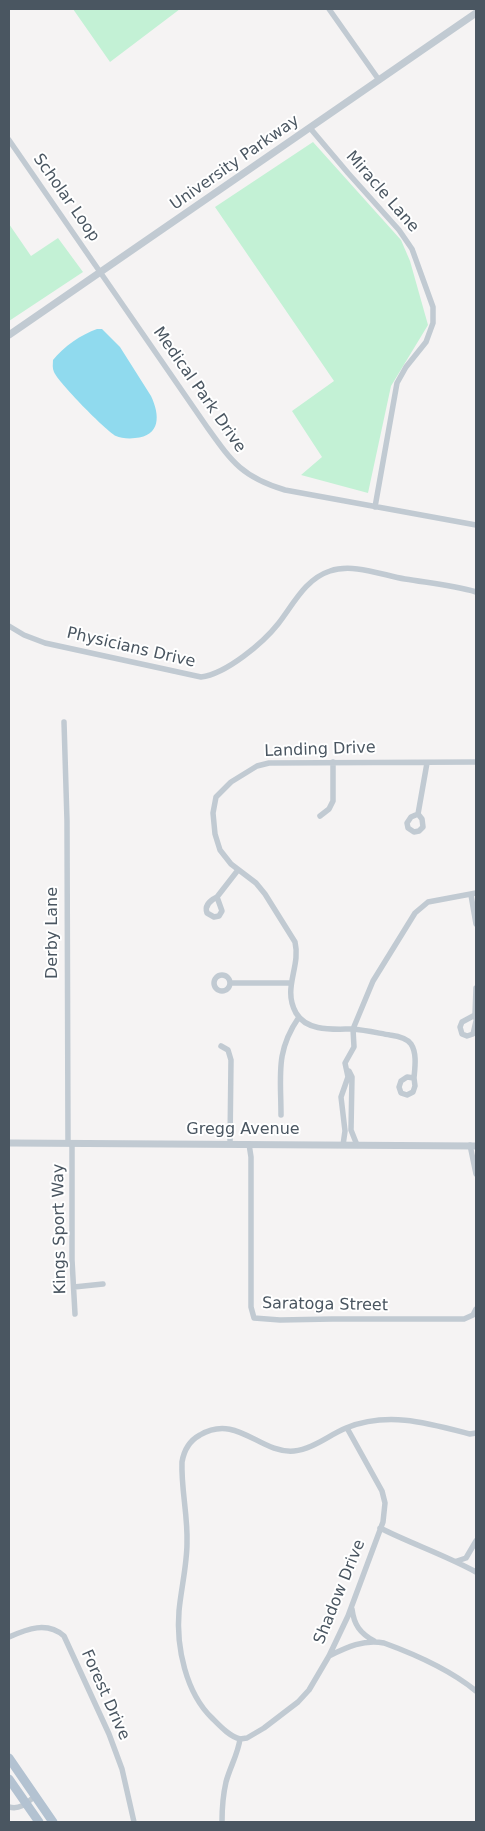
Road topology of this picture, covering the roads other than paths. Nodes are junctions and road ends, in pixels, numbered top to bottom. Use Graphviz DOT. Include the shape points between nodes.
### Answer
graph roads {
  1 [pos="329,9"];
  2 [pos="476,13"];
  3 [pos="379,80"];
  4 [pos="310,128"];
  5 [pos="9,140"];
  6 [pos="100,272"];
  7 [pos="9,334"];
  8 [pos="375,507"];
  9 [pos="476,525"];
  10 [pos="476,592"];
  11 [pos="9,626"];
  12 [pos="64,722"];
  13 [pos="334,762"];
  14 [pos="476,762"];
  15 [pos="427,763"];
  16 [pos="418,814"];
  17 [pos="320,816"];
  18 [pos="238,870"];
  19 [pos="474,894"];
  20 [pos="217,897"];
  21 [pos="476,924"];
  22 [pos="231,983"];
  23 [pos="290,983"];
  24 [pos="476,988"];
  25 [pos="299,1017"];
  26 [pos="476,1018"];
  27 [pos="353,1030"];
  28 [pos="221,1046"];
  29 [pos="345,1063"];
  30 [pos="414,1078"];
  31 [pos="281,1115"];
  32 [pos="9,1143"];
  33 [pos="70,1143"];
  34 [pos="230,1144"];
  35 [pos="249,1144"];
  36 [pos="343,1145"];
  37 [pos="357,1145"];
  38 [pos="473,1146"];
  39 [pos="476,1174"];
  40 [pos="103,1284"];
  41 [pos="74,1287"];
  42 [pos="476,1309"];
  43 [pos="75,1314"];
  44 [pos="346,1428"];
  45 [pos="476,1433"];
  46 [pos="380,1528"];
  47 [pos="476,1541"];
  48 [pos="457,1561"];
  49 [pos="476,1572"];
  50 [pos="352,1607"];
  51 [pos="9,1637"];
  52 [pos="374,1641"];
  53 [pos="329,1656"];
  54 [pos="476,1691"];
  55 [pos="240,1739"];
  56 [pos="9,1758"];
  57 [pos="9,1779"];
  58 [pos="36,1796"];
  59 [pos="26,1804"];
  60 [pos="9,1807"];
  61 [pos="39,1822"];
  62 [pos="53,1822"];
  63 [pos="134,1822"];
  64 [pos="222,1822"];
  1 -- 3 [label="street"];
  2 -- 3 [label="street, University Parkway"];
  3 -- 4 [label="street, University Parkway"];
  4 -- 6 [label="street, University Parkway"];
  4 -- 8 [label="street, Miracle Lane" via="412,249 433,308 433,323 426,342 397,383"];
  5 -- 6 [label="street, Scholar Loop"];
  6 -- 7 [label="street, University Parkway"];
  6 -- 8 [label="street, Medical Park Drive" via="223,449 242,470 258,481 285,490"];
  8 -- 9 [label="street, Medical Park Drive"];
  10 -- 11 [label="street, Physicians Drive" via="356,569 328,571 296,596 276,626 259,643 220,672 201,677 46,643"];
  12 -- 33 [label="street, Derby Lane"];
  13 -- 15 [label="street, Landing Drive"];
  13 -- 17 [label="street" via="333,801"];
  13 -- 18 [label="street, Landing Drive" via="263,764 220,791 213,806 215,834 220,850"];
  14 -- 15 [label="street, Landing Drive"];
  15 -- 16 [label="street"];
  18 -- 20 [label="street"];
  18 -- 23 [label="street, Landing Drive" via="265,894 295,942 297,963"];
  19 -- 21 [label="street"];
  19 -- 27 [label="street" via="428,902 419,908 373,980"];
  22 -- 23 [label="street"];
  23 -- 25 [label="street, Landing Drive" via="292,1001"];
  24 -- 26 [label="street"];
  25 -- 27 [label="street" via="326,1029"];
  25 -- 31 [label="street" via="286,1040 280,1061"];
  27 -- 29 [label="street" via="354,1047"];
  27 -- 30 [label="street" via="407,1040 414,1052"];
  28 -- 34 [label="street" via="228,1050 231,1060"];
  29 -- 36 [label="street" via="348,1077 340,1103 345,1131"];
  29 -- 37 [label="street" via="352,1077 351,1130"];
  32 -- 33 [label="street, Gregg Avenue"];
  33 -- 34 [label="street, Gregg Avenue"];
  33 -- 41 [label="street, Kings Sport Way"];
  34 -- 35 [label="street, Gregg Avenue"];
  35 -- 36 [label="street, Gregg Avenue"];
  35 -- 42 [label="street, Saratoga Street" via="251,1307 254,1318 464,1319 473,1315"];
  36 -- 37 [label="street, Gregg Avenue"];
  37 -- 38 [label="street, Gregg Avenue"];
  38 -- 39 [label="street"];
  40 -- 41 [label="street"];
  41 -- 43 [label="street, Kings Sport Way"];
  44 -- 45 [label="street" via="372,1420 404,1418"];
  44 -- 46 [label="street, Shadow Drive" via="384,1497"];
  44 -- 55 [label="street" via="308,1447 291,1451 271,1446 239,1431 222,1428 198,1436 184,1452 187,1543 179,1613 182,1656 190,1684 204,1710 231,1735"];
  46 -- 48 [label="street"];
  46 -- 50 [label="street, Shadow Drive"];
  47 -- 48 [label="street" via="466,1558"];
  48 -- 49 [label="street"];
  50 -- 52 [label="street" via="358,1628"];
  50 -- 53 [label="street, Shadow Drive"];
  51 -- 63 [label="street, Forest Drive" via="47,1627 66,1640 109,1734 122,1769"];
  52 -- 53 [label="street" via="353,1645"];
  52 -- 54 [label="street" via="440,1667"];
  53 -- 55 [label="street, Shadow Drive" via="298,1702 264,1728"];
  55 -- 64 [label="street" via="225,1785"];
  56 -- 58 [label="main road"];
  57 -- 59 [label="main road"];
  58 -- 59 [label="street"];
  58 -- 62 [label="main road"];
  59 -- 60 [label="street"];
  59 -- 61 [label="main road"];
}
